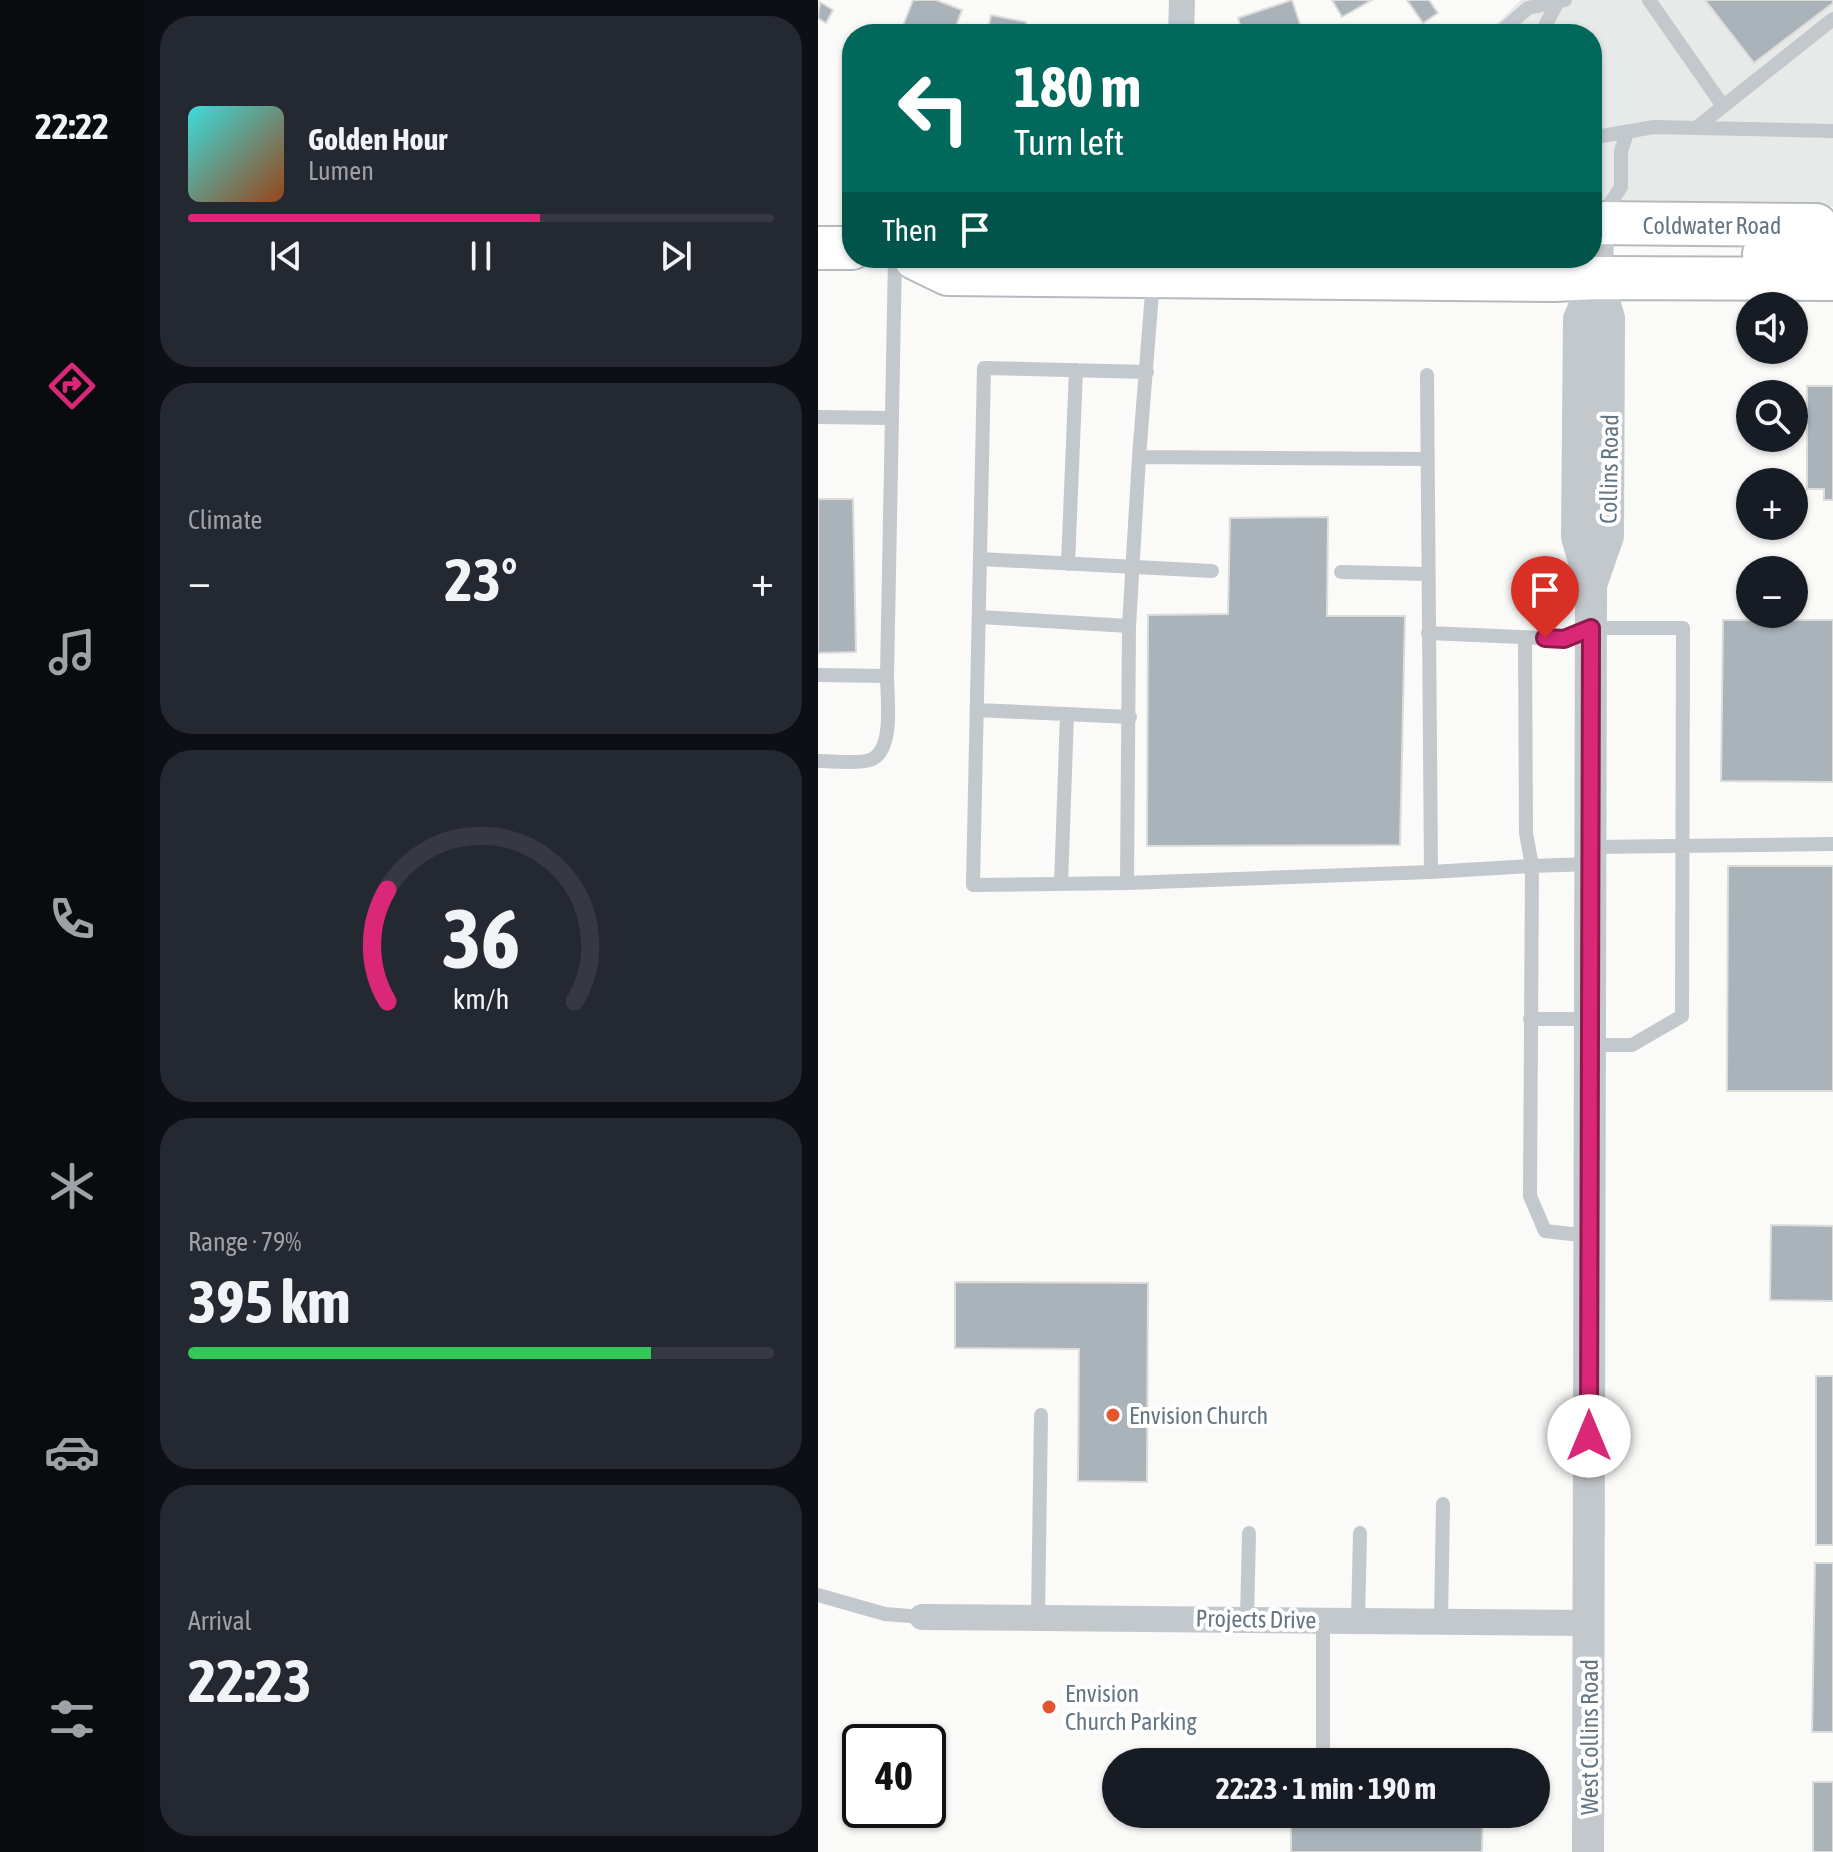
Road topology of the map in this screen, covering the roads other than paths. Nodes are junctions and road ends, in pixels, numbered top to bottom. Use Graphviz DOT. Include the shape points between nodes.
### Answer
graph roads {
  1 [pos="1182,0"];
  2 [pos="1649,0"];
  3 [pos="1561,2"];
  4 [pos="1833,19"];
  5 [pos="1181,24"];
  6 [pos="1510,24"];
  7 [pos="1547,24"];
  8 [pos="1723,106"];
  9 [pos="1696,128"];
  10 [pos="1833,131"];
  11 [pos="1627,133"];
  12 [pos="1602,136"];
  13 [pos="1602,211"];
  14 [pos="1602,223"];
  15 [pos="1833,225"];
  16 [pos="1833,246"];
  17 [pos="818,248"];
  18 [pos="842,248"];
  19 [pos="895,268"];
  20 [pos="936,268"];
  21 [pos="1165,268"];
  22 [pos="1596,268"];
  23 [pos="1153,276"];
  24 [pos="1597,278"];
  25 [pos="1833,279"];
  26 [pos="1076,370"];
  27 [pos="1147,372"];
  28 [pos="1427,375"];
  29 [pos="818,417"];
  30 [pos="891,418"];
  31 [pos="1139,457"];
  32 [pos="1428,459"];
  33 [pos="980,559"];
  34 [pos="1068,564"];
  35 [pos="1134,566"];
  36 [pos="1212,571"];
  37 [pos="1341,572"];
  38 [pos="1428,574"];
  39 [pos="979,617"];
  40 [pos="1129,626"];
  41 [pos="1591,628"];
  42 [pos="1428,633"];
  43 [pos="1525,637"];
  44 [pos="818,675"];
  45 [pos="887,676"];
  46 [pos="977,710"];
  47 [pos="1067,714"];
  48 [pos="1130,717"];
  49 [pos="818,761"];
  50 [pos="1833,844"];
  51 [pos="1682,845"];
  52 [pos="1591,856"];
  53 [pos="1532,866"];
  54 [pos="1431,872"];
  55 [pos="1127,883"];
  56 [pos="1061,884"];
  57 [pos="1530,1019"];
  58 [pos="1590,1032"];
  59 [pos="1589,1236"];
  60 [pos="1041,1415"];
  61 [pos="1443,1504"];
  62 [pos="1249,1533"];
  63 [pos="1360,1533"];
  64 [pos="818,1595"];
  65 [pos="1038,1616"];
  66 [pos="922,1617"];
  67 [pos="1247,1619"];
  68 [pos="1323,1620"];
  69 [pos="1358,1620"];
  70 [pos="1441,1621"];
  71 [pos="1590,1623"];
  72 [pos="1323,1748"];
  73 [pos="1588,1852"];
  1 -- 5 [label="street"];
  2 -- 8 [label="lane"];
  3 -- 6 [label="lane" via="1528,8"];
  3 -- 7 [label="lane"];
  4 -- 8 [label="lane"];
  8 -- 9 [label="lane"];
  9 -- 10 [label="lane"];
  9 -- 11 [label="lane" via="1654,127"];
  11 -- 12 [label="lane"];
  11 -- 13 [label="lane" via="1621,187"];
  14 -- 15 [label="main road, Coldwater Road"];
  16 -- 24 [label="main road" via="1792,254 1640,255"];
  17 -- 18 [label="main road"];
  19 -- 30 [label="lane"];
  20 -- 23 [label="main road" via="948,274"];
  21 -- 23 [label="main road"];
  22 -- 24 [label="street, Collins Road"];
  23 -- 24 [label="main road"];
  23 -- 27 [label="lane"];
  24 -- 25 [label="main road"];
  24 -- 41 [label="street, Collins Road" via="1579,319 1577,537 1591,585"];
  26 -- 27 [label="lane"];
  26 -- 33 [label="lane" via="984,368"];
  26 -- 34 [label="lane"];
  27 -- 31 [label="lane"];
  28 -- 32 [label="lane"];
  29 -- 30 [label="lane"];
  30 -- 45 [label="lane"];
  31 -- 32 [label="lane"];
  31 -- 35 [label="lane"];
  32 -- 38 [label="lane"];
  33 -- 34 [label="lane"];
  33 -- 39 [label="lane"];
  34 -- 35 [label="lane"];
  35 -- 36 [label="lane"];
  35 -- 40 [label="lane"];
  37 -- 38 [label="lane"];
  38 -- 42 [label="lane"];
  39 -- 40 [label="lane"];
  39 -- 46 [label="lane"];
  40 -- 48 [label="lane"];
  41 -- 43 [label="lane" via="1564,639"];
  41 -- 51 [label="lane" via="1683,628"];
  41 -- 52 [label="street, Collins Road"];
  42 -- 43 [label="lane"];
  42 -- 54 [label="lane"];
  43 -- 53 [label="lane" via="1526,833"];
  44 -- 45 [label="lane"];
  45 -- 49 [label="lane" via="888,733 882,751 870,760"];
  46 -- 47 [label="lane"];
  46 -- 56 [label="lane" via="973,885"];
  47 -- 48 [label="lane"];
  47 -- 56 [label="lane"];
  48 -- 55 [label="lane"];
  50 -- 51 [label="lane"];
  51 -- 52 [label="lane"];
  51 -- 58 [label="lane" via="1682,1016 1632,1045"];
  52 -- 53 [label="lane"];
  52 -- 58 [label="street, Collins Road"];
  53 -- 54 [label="lane"];
  53 -- 57 [label="lane"];
  54 -- 55 [label="lane"];
  55 -- 56 [label="lane"];
  57 -- 58 [label="lane"];
  57 -- 59 [label="lane" via="1530,1196 1545,1231"];
  58 -- 59 [label="street, West Collins Road"];
  59 -- 71 [label="street, West Collins Road"];
  60 -- 65 [label="lane"];
  61 -- 70 [label="lane"];
  62 -- 67 [label="lane"];
  63 -- 69 [label="lane"];
  64 -- 66 [label="lane" via="885,1614"];
  65 -- 66 [label="street, Projects Drive"];
  65 -- 67 [label="street, Projects Drive"];
  67 -- 68 [label="street, Projects Drive"];
  68 -- 69 [label="street, Projects Drive"];
  68 -- 72 [label="lane"];
  69 -- 70 [label="street, Projects Drive"];
  70 -- 71 [label="street, Projects Drive"];
  71 -- 73 [label="street, West Collins Road"];
}
